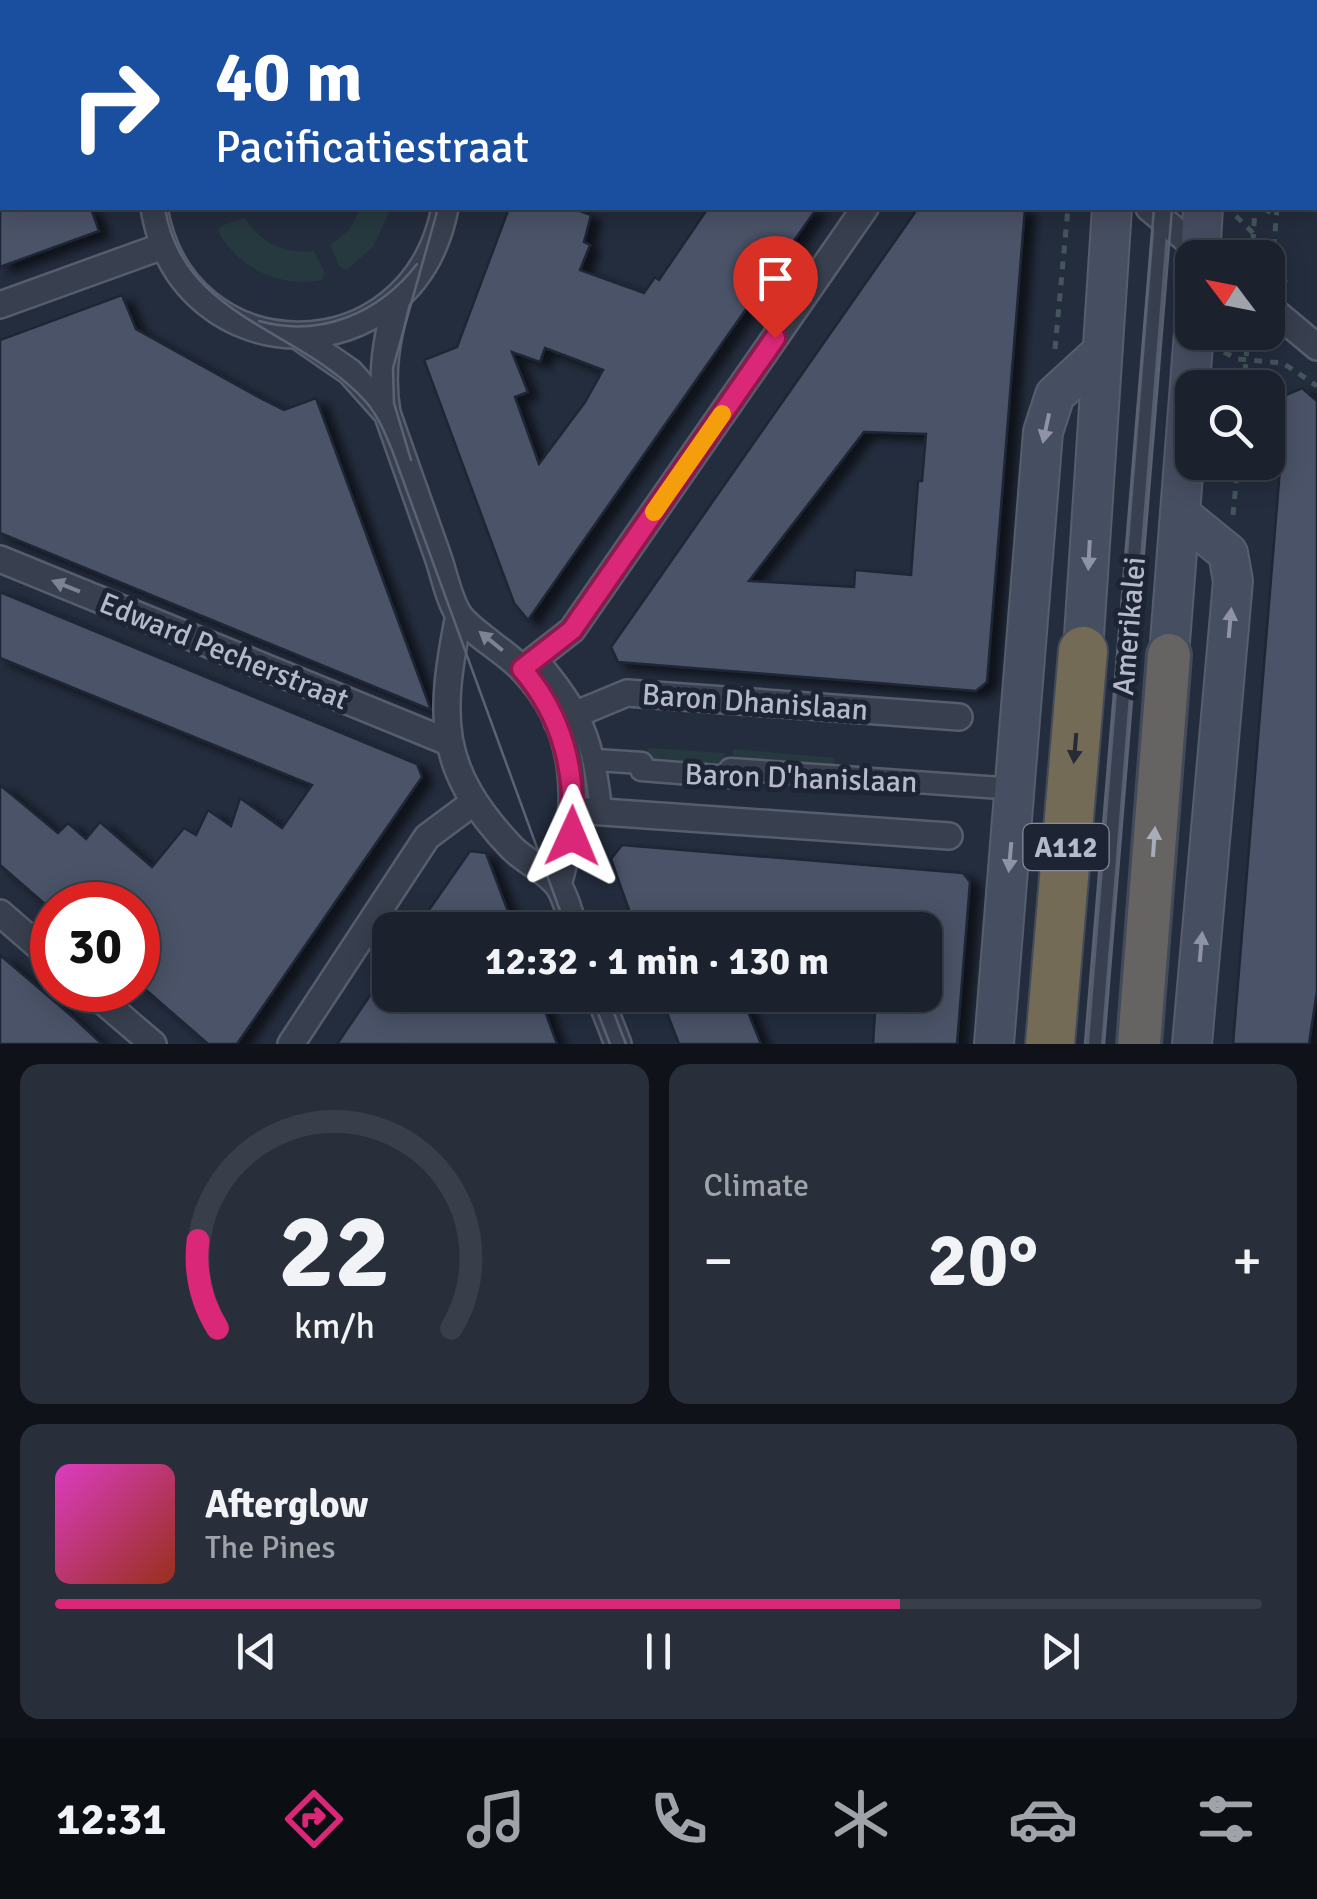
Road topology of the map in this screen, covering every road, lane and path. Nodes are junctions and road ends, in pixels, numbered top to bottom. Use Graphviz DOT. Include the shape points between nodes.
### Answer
graph roads {
  1 [pos="154,210"];
  2 [pos="445,210"];
  3 [pos="864,210"];
  4 [pos="1065,210"];
  5 [pos="1112,210"];
  6 [pos="1203,210"];
  7 [pos="1228,210"];
  8 [pos="1255,210"];
  9 [pos="1266,210"];
  10 [pos="1277,210"];
  11 [pos="1157,211"];
  12 [pos="1067,217"];
  13 [pos="1276,218"];
  14 [pos="1253,233"];
  15 [pos="1187,240"];
  16 [pos="1203,240"];
  17 [pos="1253,240"];
  18 [pos="1257,240"];
  19 [pos="1274,240"];
  20 [pos="163,246"];
  21 [pos="1285,281"];
  22 [pos="1292,290"];
  23 [pos="397,299"];
  24 [pos="0,305"];
  25 [pos="1285,320"];
  26 [pos="298,336"];
  27 [pos="1317,347"];
  28 [pos="1193,350"];
  29 [pos="1247,350"];
  30 [pos="1101,352"];
  31 [pos="1247,359"];
  32 [pos="1246,370"];
  33 [pos="1317,386"];
  34 [pos="386,412"];
  35 [pos="1180,514"];
  36 [pos="0,559"];
  37 [pos="459,615"];
  38 [pos="1083,651"];
  39 [pos="1169,655"];
  40 [pos="529,663"];
  41 [pos="567,717"];
  42 [pos="960,718"];
  43 [pos="448,742"];
  44 [pos="596,760"];
  45 [pos="1015,790"];
  46 [pos="474,802"];
  47 [pos="574,810"];
  48 [pos="601,810"];
  49 [pos="949,836"];
  50 [pos="558,885"];
  51 [pos="568,912"];
  52 [pos="0,913"];
  53 [pos="30,939"];
  54 [pos="116,1012"];
  55 [pos="606,1012"];
  56 [pos="153,1044"];
  57 [pos="291,1044"];
  58 [pos="618,1044"];
  59 [pos="994,1044"];
  60 [pos="1050,1044"];
  61 [pos="1096,1044"];
  62 [pos="1139,1044"];
  63 [pos="1192,1044"];
  1 -- 20 [label="street"];
  2 -- 23 [label="street" via="430,257"];
  3 -- 40 [label="street" via="572,630"];
  4 -- 12 [label="path"];
  5 -- 30 [label="main road, Amerikalei"];
  6 -- 16 [label="main road"];
  7 -- 14 [label="path"];
  8 -- 14 [label="path"];
  9 -- 13 [label="path"];
  10 -- 13 [label="path"];
  11 -- 15 [label="street"];
  11 -- 61 [label="lane, Amerikalei"];
  13 -- 19 [label="path"];
  14 -- 17 [label="path"];
  14 -- 18 [label="path"];
  20 -- 24 [label="street"];
  20 -- 26 [label="street" via="188,285 230,318"];
  21 -- 22 [label="path"];
  23 -- 26 [label="street" via="342,330"];
  23 -- 34 [label="street" via="383,357"];
  25 -- 27 [label="street"];
  26 -- 34 [label="street" via="350,372"];
  28 -- 35 [label="main road, Amerikalei"];
  29 -- 31 [label="path"];
  30 -- 38 [label="main road, Amerikalei, one-way"];
  30 -- 45 [label="main road, one-way" via="1056,395 1043,432"];
  31 -- 32 [label="path"];
  31 -- 33 [label="path" via="1283,363"];
  34 -- 37 [label="street"];
  35 -- 39 [label="main road, Amerikalei"];
  63 -- 35 [label="main road, one-way" via="1234,581 1228,553"];
  43 -- 36 [label="street, Edward Pecherstraat, one-way"];
  40 -- 37 [label="street, one-way"];
  37 -- 43 [label="street" via="447,691"];
  38 -- 60 [label="highway, Amerikalei / A112, one-way"];
  62 -- 39 [label="highway, Amerikalei / A112, one-way"];
  40 -- 41 [label="street" via="536,685"];
  41 -- 42 [label="street, Baron Dhanislaan" via="627,693"];
  41 -- 44 [label="street"];
  41 -- 47 [label="street"];
  43 -- 46 [label="street"];
  44 -- 45 [label="street, Baron D'hanislaan" via="730,777 730,770"];
  44 -- 48 [label="street"];
  45 -- 59 [label="main road, one-way"];
  46 -- 50 [label="street" via="516,852"];
  46 -- 57 [label="street" via="427,837"];
  47 -- 48 [label="street"];
  47 -- 50 [label="street"];
  48 -- 49 [label="street"];
  50 -- 51 [label="street"];
  52 -- 53 [label="street"];
  54 -- 56 [label="street"];
  55 -- 58 [label="street"];
}
